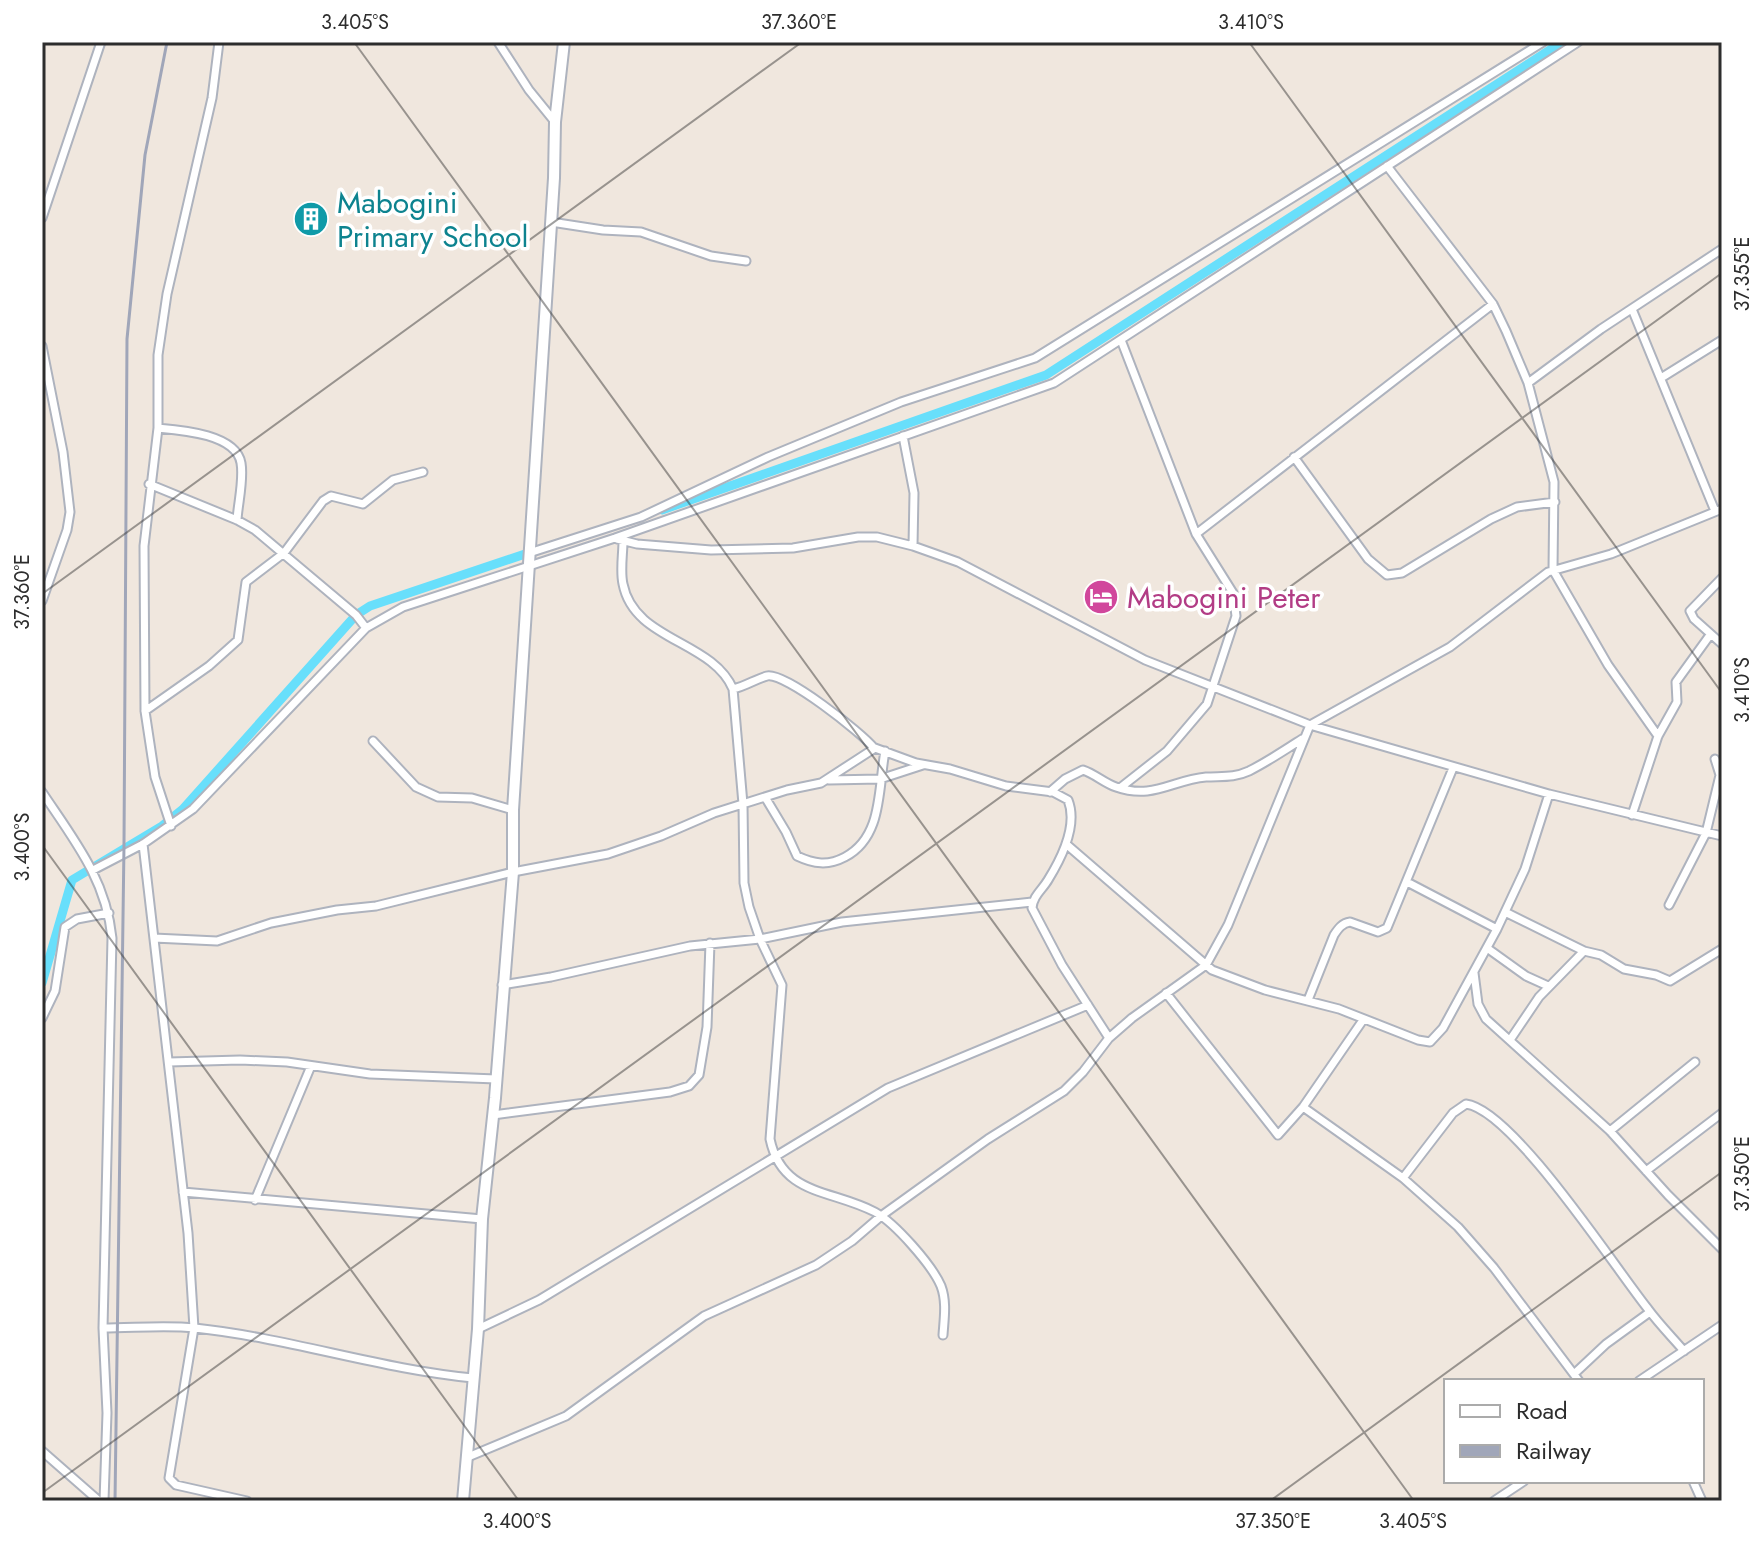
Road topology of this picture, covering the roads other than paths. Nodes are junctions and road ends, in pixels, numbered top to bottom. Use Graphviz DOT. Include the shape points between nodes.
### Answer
graph roads {
  1 [pos="101,42"];
  2 [pos="219,42"];
  3 [pos="498,42"];
  4 [pos="564,42"];
  5 [pos="1543,42"];
  6 [pos="1578,42"];
  7 [pos="555,122"];
  8 [pos="1387,166"];
  9 [pos="42,218"];
  10 [pos="551,222"];
  11 [pos="1722,249"];
  12 [pos="746,261"];
  13 [pos="1493,304"];
  14 [pos="1632,309"];
  15 [pos="1121,340"];
  16 [pos="1722,340"];
  17 [pos="42,346"];
  18 [pos="1661,378"];
  19 [pos="1528,383"];
  20 [pos="158,428"];
  21 [pos="903,436"];
  22 [pos="1294,457"];
  23 [pos="423,472"];
  24 [pos="149,484"];
  25 [pos="1555,502"];
  26 [pos="1719,510"];
  27 [pos="237,520"];
  28 [pos="1196,534"];
  29 [pos="619,540"];
  30 [pos="913,546"];
  31 [pos="284,553"];
  32 [pos="529,553"];
  33 [pos="528,568"];
  34 [pos="1553,570"];
  35 [pos="1722,578"];
  36 [pos="42,601"];
  37 [pos="366,628"];
  38 [pos="1710,635"];
  39 [pos="1722,644"];
  40 [pos="1214,688"];
  41 [pos="733,689"];
  42 [pos="145,711"];
  43 [pos="1310,725"];
  44 [pos="1658,736"];
  45 [pos="1304,738"];
  46 [pos="373,741"];
  47 [pos="874,748"];
  48 [pos="885,751"];
  49 [pos="1715,759"];
  50 [pos="925,764"];
  51 [pos="1453,768"];
  52 [pos="880,779"];
  53 [pos="826,780"];
  54 [pos="1120,788"];
  55 [pos="1719,789"];
  56 [pos="42,792"];
  57 [pos="1050,792"];
  58 [pos="1549,794"];
  59 [pos="765,797"];
  60 [pos="743,804"];
  61 [pos="513,810"];
  62 [pos="1632,815"];
  63 [pos="170,821"];
  64 [pos="1706,833"];
  65 [pos="1722,836"];
  66 [pos="143,844"];
  67 [pos="1066,844"];
  68 [pos="93,870"];
  69 [pos="513,872"];
  70 [pos="1407,882"];
  71 [pos="1032,902"];
  72 [pos="1669,905"];
  73 [pos="1505,912"];
  74 [pos="109,913"];
  75 [pos="1497,929"];
  76 [pos="154,938"];
  77 [pos="760,939"];
  78 [pos="710,943"];
  79 [pos="1487,948"];
  80 [pos="1722,949"];
  81 [pos="1584,951"];
  82 [pos="1206,965"];
  83 [pos="1474,972"];
  84 [pos="502,985"];
  85 [pos="1548,986"];
  86 [pos="1166,993"];
  87 [pos="1308,1000"];
  88 [pos="1088,1005"];
  89 [pos="42,1018"];
  90 [pos="1363,1020"];
  91 [pos="1109,1038"];
  92 [pos="1510,1040"];
  93 [pos="169,1062"];
  94 [pos="1695,1062"];
  95 [pos="311,1066"];
  96 [pos="496,1079"];
  97 [pos="1303,1107"];
  98 [pos="1722,1113"];
  99 [pos="493,1115"];
  100 [pos="1610,1131"];
  101 [pos="774,1159"];
  102 [pos="1646,1171"];
  103 [pos="1403,1178"];
  104 [pos="183,1192"];
  105 [pos="255,1200"];
  106 [pos="881,1216"];
  107 [pos="482,1219"];
  108 [pos="1722,1249"];
  109 [pos="1650,1312"];
  110 [pos="1722,1325"];
  111 [pos="103,1328"];
  112 [pos="194,1328"];
  113 [pos="478,1329"];
  114 [pos="943,1335"];
  115 [pos="1684,1351"];
  116 [pos="473,1378"];
  117 [pos="1576,1378"];
  118 [pos="1642,1379"];
  119 [pos="42,1451"];
  120 [pos="468,1457"];
  121 [pos="1521,1483"];
  122 [pos="101,1501"];
  123 [pos="247,1501"];
  124 [pos="463,1501"];
  125 [pos="1494,1501"];
  1 -- 9 [label="street"];
  2 -- 20 [label="street" via="212,98 167,294 158,355"];
  3 -- 7 [label="street"];
  4 -- 7 [label="street"];
  5 -- 32 [label="street" via="1035,358 901,402 641,517"];
  6 -- 8 [label="street"];
  7 -- 10 [label="street"];
  8 -- 13 [label="street"];
  8 -- 15 [label="street"];
  10 -- 12 [label="street" via="641,232 711,256"];
  10 -- 32 [label="street"];
  11 -- 14 [label="street"];
  13 -- 19 [label="street"];
  13 -- 22 [label="street"];
  14 -- 18 [label="street"];
  14 -- 19 [label="street"];
  15 -- 21 [label="street" via="1054,383"];
  15 -- 28 [label="street"];
  16 -- 18 [label="street"];
  17 -- 36 [label="street" via="70,512"];
  18 -- 26 [label="street"];
  19 -- 25 [label="street"];
  20 -- 24 [label="street"];
  20 -- 27 [label="street" via="191,431 231,446 241,463"];
  21 -- 29 [label="street"];
  21 -- 30 [label="street" via="914,493"];
  22 -- 25 [label="street" via="1368,559 1387,575 1402,573 1517,507"];
  22 -- 28 [label="street"];
  23 -- 31 [label="street" via="393,480 363,504 328,497"];
  24 -- 27 [label="street"];
  24 -- 42 [label="street"];
  25 -- 34 [label="street"];
  26 -- 34 [label="street" via="1611,554"];
  27 -- 31 [label="street"];
  28 -- 40 [label="street" via="1237,605"];
  29 -- 30 [label="street" via="711,550 793,548 877,537"];
  29 -- 33 [label="street"];
  29 -- 41 [label="street" via="623,584 633,607 645,622 709,662"];
  30 -- 40 [label="street" via="958,562 1145,660"];
  31 -- 37 [label="street"];
  31 -- 42 [label="street" via="246,582 238,640"];
  32 -- 33 [label="street"];
  33 -- 37 [label="street" via="403,607"];
  33 -- 61 [label="street"];
  34 -- 43 [label="street" via="1450,647"];
  34 -- 44 [label="street" via="1608,665"];
  35 -- 38 [label="street" via="1690,611"];
  37 -- 63 [label="street" via="193,809"];
  38 -- 39 [label="street"];
  38 -- 44 [label="street" via="1676,682 1677,702"];
  40 -- 43 [label="street"];
  40 -- 54 [label="street" via="1200,714 1167,751"];
  41 -- 47 [label="street" via="776,676"];
  41 -- 60 [label="street"];
  42 -- 63 [label="street" via="155,777"];
  43 -- 45 [label="street"];
  43 -- 51 [label="street"];
  44 -- 62 [label="street"];
  45 -- 54 [label="street" via="1231,777 1206,777 1153,792"];
  45 -- 82 [label="street" via="1228,925"];
  46 -- 61 [label="street" via="416,787 438,797 472,798"];
  47 -- 48 [label="street"];
  47 -- 53 [label="street"];
  48 -- 50 [label="street"];
  48 -- 52 [label="street"];
  49 -- 55 [label="street"];
  50 -- 52 [label="street"];
  50 -- 57 [label="street"];
  51 -- 58 [label="street"];
  51 -- 70 [label="street"];
  52 -- 53 [label="street"];
  52 -- 59 [label="street" via="869,835 836,862 814,863 797,856"];
  53 -- 59 [label="street"];
  54 -- 57 [label="street" via="1083,770"];
  55 -- 64 [label="street"];
  56 -- 68 [label="street"];
  57 -- 67 [label="street" via="1069,803"];
  58 -- 62 [label="street"];
  58 -- 73 [label="street"];
  59 -- 60 [label="street"];
  60 -- 69 [label="street" via="608,854"];
  60 -- 77 [label="street" via="744,883"];
  61 -- 69 [label="street"];
  62 -- 64 [label="street"];
  63 -- 66 [label="street"];
  64 -- 65 [label="street"];
  64 -- 72 [label="street"];
  66 -- 68 [label="street"];
  66 -- 76 [label="street"];
  67 -- 71 [label="street"];
  67 -- 82 [label="street"];
  68 -- 74 [label="street"];
  69 -- 76 [label="street" via="376,906 271,923 217,941"];
  69 -- 84 [label="street"];
  70 -- 75 [label="street"];
  70 -- 87 [label="street" via="1385,930 1350,922 1339,928"];
  71 -- 77 [label="street" via="842,922"];
  71 -- 88 [label="street" via="1035,918"];
  73 -- 75 [label="street"];
  73 -- 81 [label="street"];
  74 -- 89 [label="street" via="65,927 55,991"];
  74 -- 111 [label="street"];
  75 -- 79 [label="street"];
  76 -- 93 [label="street"];
  77 -- 78 [label="street"];
  77 -- 101 [label="street" via="782,985 770,1139"];
  78 -- 84 [label="street"];
  78 -- 99 [label="street" via="707,1027 694,1082 658,1094"];
  79 -- 83 [label="street"];
  79 -- 85 [label="street"];
  80 -- 81 [label="street" via="1670,981 1634,973"];
  81 -- 85 [label="street"];
  82 -- 86 [label="street"];
  82 -- 87 [label="street" via="1265,990"];
  83 -- 90 [label="street" via="1430,1042"];
  83 -- 92 [label="street" via="1481,1012"];
  84 -- 96 [label="street"];
  85 -- 92 [label="street"];
  86 -- 91 [label="street"];
  86 -- 97 [label="street" via="1276,1134"];
  87 -- 90 [label="street"];
  88 -- 91 [label="street"];
  88 -- 101 [label="street" via="888,1088"];
  90 -- 97 [label="street"];
  91 -- 106 [label="street" via="1064,1091 1007,1125"];
  92 -- 100 [label="street"];
  93 -- 95 [label="street"];
  93 -- 104 [label="street"];
  94 -- 100 [label="street"];
  95 -- 96 [label="street"];
  95 -- 105 [label="street"];
  96 -- 99 [label="street"];
  97 -- 103 [label="street"];
  98 -- 102 [label="street"];
  99 -- 107 [label="street"];
  100 -- 102 [label="street"];
  101 -- 106 [label="street" via="798,1183"];
  101 -- 113 [label="street" via="539,1300"];
  102 -- 108 [label="street"];
  103 -- 109 [label="street" via="1453,1113 1473,1105 1537,1161"];
  103 -- 117 [label="street" via="1476,1247"];
  104 -- 105 [label="street"];
  104 -- 112 [label="street"];
  105 -- 107 [label="street"];
  106 -- 114 [label="street" via="941,1286"];
  106 -- 120 [label="street" via="807,1270 696,1321 566,1416"];
  107 -- 113 [label="street"];
  109 -- 115 [label="street"];
  109 -- 117 [label="street" via="1606,1344"];
  110 -- 115 [label="street"];
  111 -- 112 [label="street"];
  111 -- 122 [label="street" via="107,1413"];
  112 -- 116 [label="street" via="428,1374"];
  112 -- 123 [label="street" via="169,1478 176,1485"];
  113 -- 116 [label="street"];
  115 -- 118 [label="street"];
  116 -- 120 [label="street"];
  119 -- 122 [label="street"];
  120 -- 124 [label="street"];
  121 -- 125 [label="street"];
}
